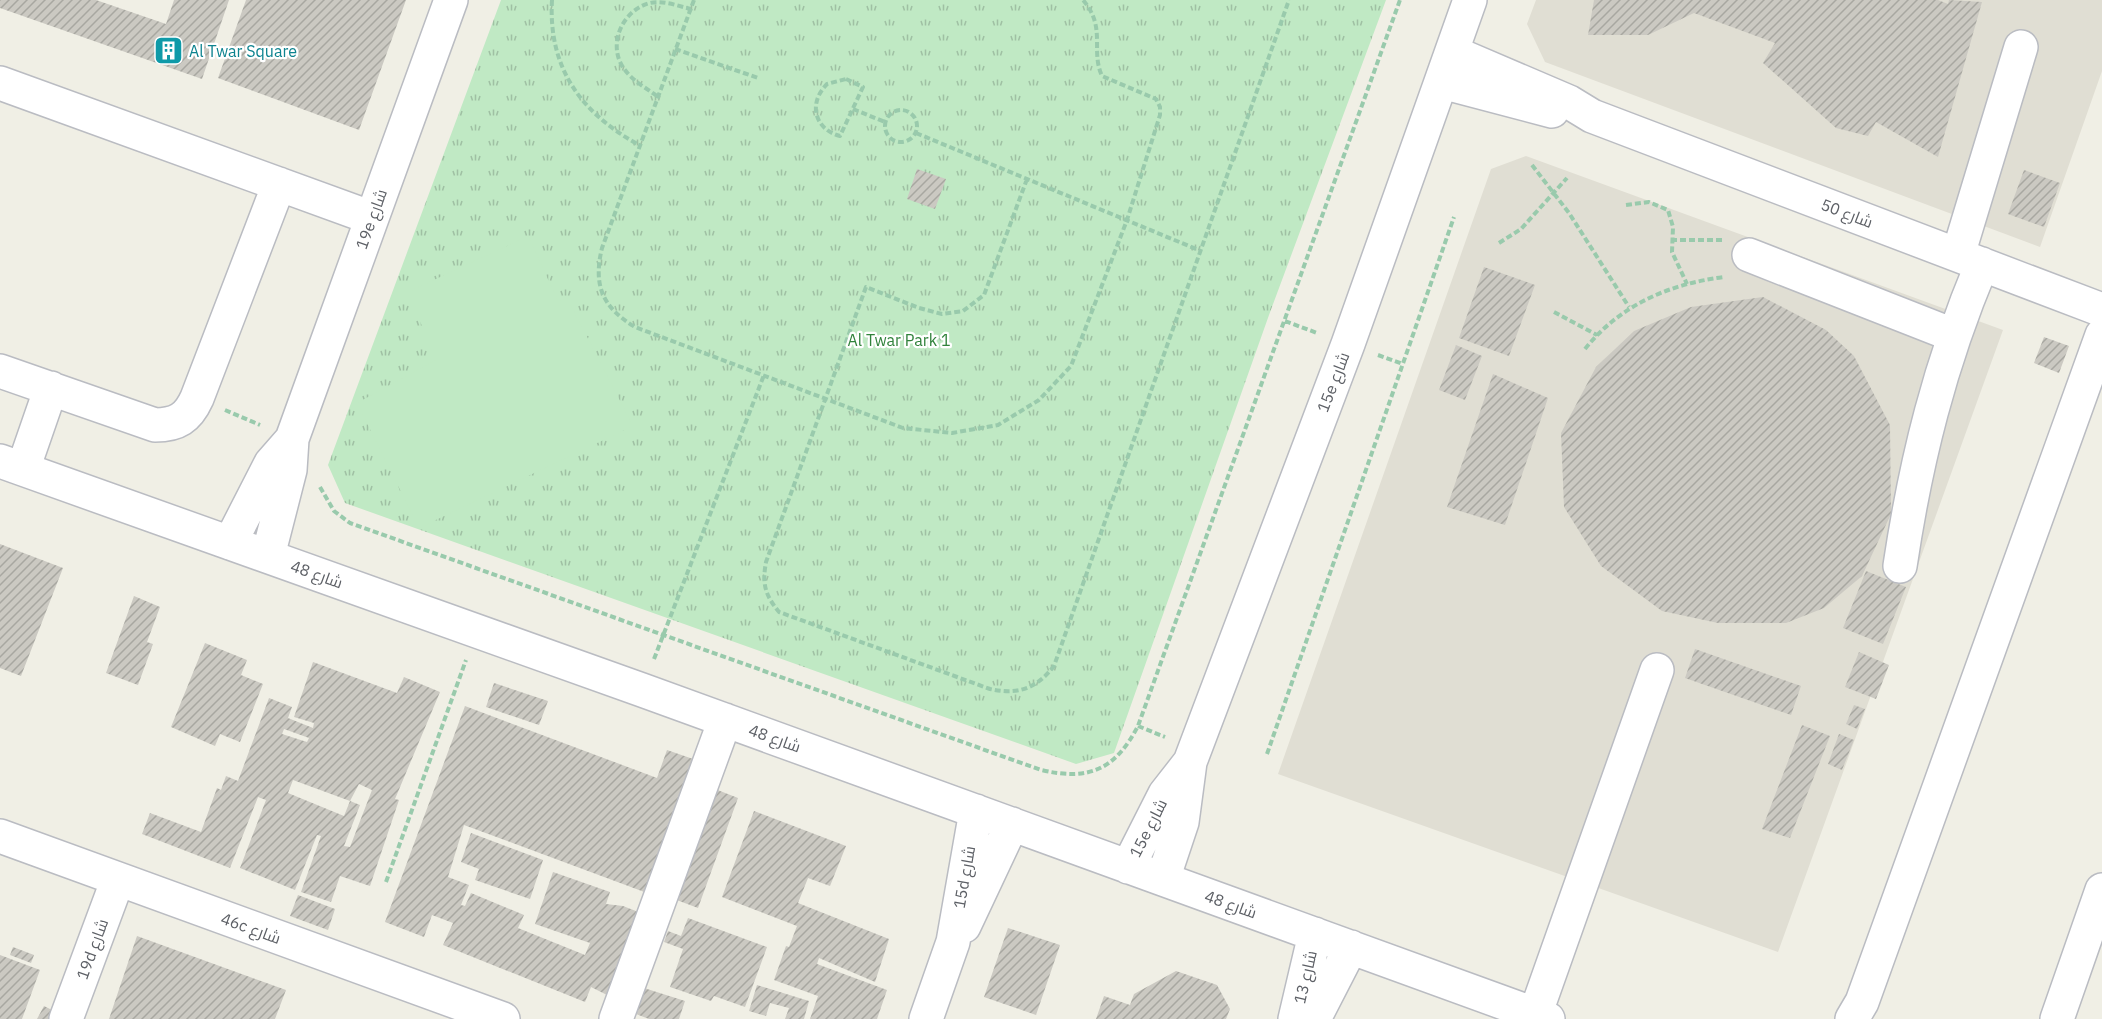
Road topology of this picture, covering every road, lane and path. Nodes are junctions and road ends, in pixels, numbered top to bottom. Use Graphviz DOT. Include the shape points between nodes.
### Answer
graph roads {
  1 [pos="451,0"];
  2 [pos="552,0"];
  3 [pos="694,0"];
  4 [pos="1083,0"];
  5 [pos="1288,0"];
  6 [pos="1401,0"];
  7 [pos="1470,0"];
  8 [pos="691,9"];
  9 [pos="2021,47"];
  10 [pos="675,49"];
  11 [pos="1447,67"];
  12 [pos="758,78"];
  13 [pos="0,83"];
  14 [pos="657,96"];
  15 [pos="853,109"];
  16 [pos="885,122"];
  17 [pos="916,133"];
  18 [pos="639,145"];
  19 [pos="1532,165"];
  20 [pos="1567,178"];
  21 [pos="1027,179"];
  22 [pos="279,184"];
  23 [pos="1553,194"];
  24 [pos="1626,205"];
  25 [pos="372,218"];
  26 [pos="1454,218"];
  27 [pos="1127,220"];
  28 [pos="1671,240"];
  29 [pos="1499,243"];
  30 [pos="1201,251"];
  31 [pos="1749,255"];
  32 [pos="1970,260"];
  33 [pos="1687,284"];
  34 [pos="1629,307"];
  35 [pos="2102,310"];
  36 [pos="1554,312"];
  37 [pos="1953,334"];
  38 [pos="1597,335"];
  39 [pos="2102,335"];
  40 [pos="1585,349"];
  41 [pos="0,371"];
  42 [pos="764,375"];
  43 [pos="51,388"];
  44 [pos="824,399"];
  45 [pos="292,439"];
  46 [pos="11,465"];
  47 [pos="317,476"];
  48 [pos="231,543"];
  49 [pos="268,556"];
  50 [pos="1900,566"];
  51 [pos="477,631"];
  52 [pos="663,634"];
  53 [pos="1657,670"];
  54 [pos="642,690"];
  55 [pos="725,720"];
  56 [pos="1266,754"];
  57 [pos="1190,762"];
  58 [pos="976,811"];
  59 [pos="1012,824"];
  60 [pos="0,836"];
  61 [pos="1128,867"];
  62 [pos="118,879"];
  63 [pos="1163,879"];
  64 [pos="386,882"];
  65 [pos="2102,890"];
  66 [pos="1315,934"];
  67 [pos="953,942"];
  68 [pos="1351,947"];
  69 [pos="1858,1013"];
  70 [pos="1541,1017"];
  71 [pos="66,1019"];
  72 [pos="503,1019"];
  73 [pos="616,1019"];
  74 [pos="926,1019"];
  75 [pos="1295,1019"];
  76 [pos="1314,1019"];
  77 [pos="2057,1019"];
  1 -- 25 [label="street, 19e شارع"];
  2 -- 18 [label="path" via="556,51 569,82 588,109"];
  3 -- 8 [label="path"];
  4 -- 27 [label="path" via="1095,18 1102,76 1149,95 1160,107"];
  5 -- 30 [label="path"];
  6 -- 52 [label="path" via="1138,726 1127,747 1110,764 1088,773 1064,775 1041,770"];
  7 -- 11 [label="street, 15e شارع"];
  8 -- 10 [label="path"];
  8 -- 14 [label="path" via="651,3 635,9 617,36 617,53 624,69"];
  9 -- 32 [label="street"];
  10 -- 12 [label="path"];
  10 -- 14 [label="path"];
  11 -- 32 [label="street, شارع 50" via="1539,108 1592,116"];
  11 -- 57 [label="street, 15e شارع"];
  13 -- 22 [label="street"];
  14 -- 18 [label="path"];
  15 -- 15 [label="path" via="863,87 846,79 827,84 816,100 818,120 831,134 840,136"];
  15 -- 16 [label="path"];
  16 -- 17 [label="path" via="889,137 896,142 911,140"];
  16 -- 17 [label="path" via="889,114 907,110 914,116"];
  17 -- 21 [label="path"];
  18 -- 42 [label="path" via="598,267 599,285 607,303 635,327"];
  19 -- 23 [label="path"];
  20 -- 23 [label="path"];
  21 -- 27 [label="path"];
  21 -- 44 [label="path" via="984,295 963,311 942,314 866,287"];
  22 -- 25 [label="street"];
  22 -- 43 [label="street" via="197,398 181,420 155,425"];
  23 -- 29 [label="path" via="1521,229"];
  23 -- 34 [label="path"];
  24 -- 28 [label="path" via="1641,201 1662,206 1671,219"];
  25 -- 45 [label="street, 19e شارع"];
  26 -- 56 [label="path"];
  27 -- 30 [label="path"];
  27 -- 44 [label="path" via="1071,366 1039,400 998,425 952,432 903,428"];
  28 -- 31 [label="path" via="1731,241 1743,246"];
  28 -- 33 [label="path"];
  30 -- 44 [label="path" via="1054,666 1026,690 1007,692 968,681 795,619 779,612 767,598 763,580 766,562"];
  31 -- 33 [label="path" via="1753,273"];
  31 -- 37 [label="street"];
  32 -- 35 [label="street, شارع 50"];
  32 -- 37 [label="street"];
  33 -- 34 [label="path"];
  34 -- 38 [label="path"];
  36 -- 38 [label="path"];
  37 -- 50 [label="street" via="1915,477"];
  38 -- 40 [label="path"];
  39 -- 69 [label="street"];
  41 -- 43 [label="street"];
  42 -- 44 [label="path"];
  42 -- 52 [label="path"];
  43 -- 46 [label="street"];
  45 -- 48 [label="street, 19e شارع" via="270,463"];
  45 -- 49 [label="street, 19e شارع" via="290,470"];
  46 -- 48 [label="street, شارع 48"];
  47 -- 52 [label="path" via="322,495 334,511 350,522"];
  48 -- 49 [label="street, شارع 48"];
  49 -- 51 [label="street, شارع 48"];
  51 -- 54 [label="street, شارع 48"];
  51 -- 64 [label="path"];
  52 -- 54 [label="path"];
  53 -- 70 [label="street"];
  54 -- 55 [label="street, شارع 48"];
  55 -- 58 [label="street, شارع 48"];
  55 -- 73 [label="street"];
  57 -- 61 [label="street, 15e شارع" via="1165,794"];
  57 -- 63 [label="street, 15e شارع" via="1182,822"];
  58 -- 59 [label="street, شارع 48"];
  58 -- 67 [label="street, 15d شارع"];
  59 -- 61 [label="street, شارع 48"];
  59 -- 67 [label="street, 15d شارع" via="977,903"];
  60 -- 62 [label="street, 46c شارع"];
  61 -- 63 [label="street, شارع 48"];
  62 -- 71 [label="street, 19d شارع"];
  62 -- 72 [label="street, 46c شارع"];
  63 -- 66 [label="street, شارع 48"];
  65 -- 77 [label="street"];
  66 -- 68 [label="street, شارع 48"];
  66 -- 75 [label="street, شارع 13"];
  67 -- 74 [label="street, 15d شارع"];
  68 -- 70 [label="street, شارع 48"];
  68 -- 76 [label="street, شارع 13"];
}
